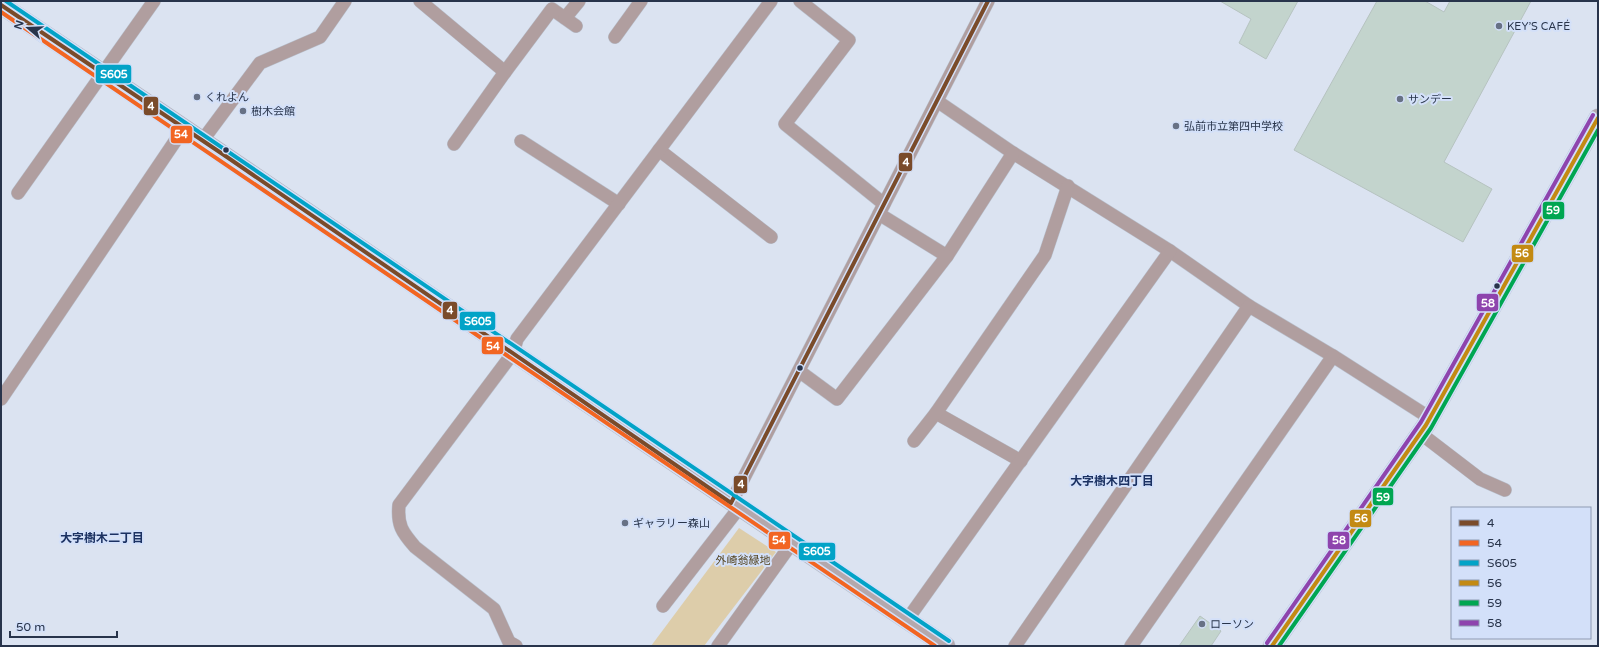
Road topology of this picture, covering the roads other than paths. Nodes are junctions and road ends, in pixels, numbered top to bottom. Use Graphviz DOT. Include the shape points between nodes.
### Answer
graph roads {
  1 [pos="154,1"];
  2 [pos="345,1"];
  3 [pos="420,1"];
  4 [pos="579,1"];
  5 [pos="641,1"];
  6 [pos="771,1"];
  7 [pos="800,1"];
  8 [pos="988,1"];
  9 [pos="1,5"];
  10 [pos="565,18"];
  11 [pos="576,26"];
  12 [pos="616,37"];
  13 [pos="102,72"];
  14 [pos="506,72"];
  15 [pos="937,101"];
  16 [pos="1598,118"];
  17 [pos="184,128"];
  18 [pos="202,140"];
  19 [pos="521,141"];
  20 [pos="454,144"];
  21 [pos="659,150"];
  22 [pos="1013,153"];
  23 [pos="1068,186"];
  24 [pos="18,193"];
  25 [pos="619,204"];
  26 [pos="882,209"];
  27 [pos="771,237"];
  28 [pos="1170,251"];
  29 [pos="948,256"];
  30 [pos="1250,306"];
  31 [pos="513,353"];
  32 [pos="1333,356"];
  33 [pos="799,371"];
  34 [pos="1,399"];
  35 [pos="936,412"];
  36 [pos="1430,418"];
  37 [pos="1420,433"];
  38 [pos="914,441"];
  39 [pos="1021,461"];
  40 [pos="1505,490"];
  41 [pos="735,505"];
  42 [pos="792,543"];
  43 [pos="663,606"];
  44 [pos="907,620"];
  45 [pos="510,645"];
  46 [pos="718,646"];
  47 [pos="946,646"];
  48 [pos="1015,646"];
  49 [pos="1131,646"];
  50 [pos="1272,646"];
  1 -- 13 [label="street"];
  2 -- 18 [label="street" via="320,37 260,63"];
  3 -- 14 [label="street"];
  4 -- 10 [label="street"];
  5 -- 12 [label="street"];
  6 -- 21 [label="street"];
  7 -- 26 [label="street" via="849,40 785,124"];
  8 -- 15 [label="street"];
  9 -- 13 [label="main road"];
  10 -- 11 [label="street"];
  10 -- 14 [label="street" via="552,9"];
  13 -- 17 [label="main road"];
  13 -- 24 [label="street"];
  14 -- 20 [label="street"];
  15 -- 22 [label="street"];
  15 -- 26 [label="street"];
  16 -- 36 [label="main road"];
  17 -- 18 [label="main road"];
  17 -- 34 [label="street"];
  18 -- 31 [label="main road"];
  19 -- 25 [label="street"];
  21 -- 25 [label="street"];
  21 -- 27 [label="street"];
  22 -- 23 [label="street"];
  22 -- 29 [label="street"];
  23 -- 28 [label="street"];
  23 -- 35 [label="street" via="1045,255"];
  25 -- 31 [label="street" via="518,339"];
  26 -- 29 [label="street"];
  26 -- 33 [label="street"];
  28 -- 30 [label="street"];
  28 -- 39 [label="street"];
  29 -- 33 [label="street" via="837,398"];
  30 -- 32 [label="street"];
  30 -- 48 [label="street"];
  31 -- 41 [label="main road"];
  31 -- 45 [label="street" via="399,505 398,520 406,538 415,547 494,609"];
  32 -- 36 [label="street"];
  32 -- 49 [label="street"];
  33 -- 41 [label="street"];
  35 -- 38 [label="street"];
  35 -- 39 [label="street"];
  36 -- 37 [label="main road"];
  37 -- 40 [label="street" via="1480,479"];
  37 -- 50 [label="main road"];
  39 -- 44 [label="street"];
  41 -- 42 [label="main road"];
  41 -- 43 [label="street"];
  42 -- 44 [label="main road"];
  42 -- 46 [label="street"];
  44 -- 47 [label="main road"];
}
